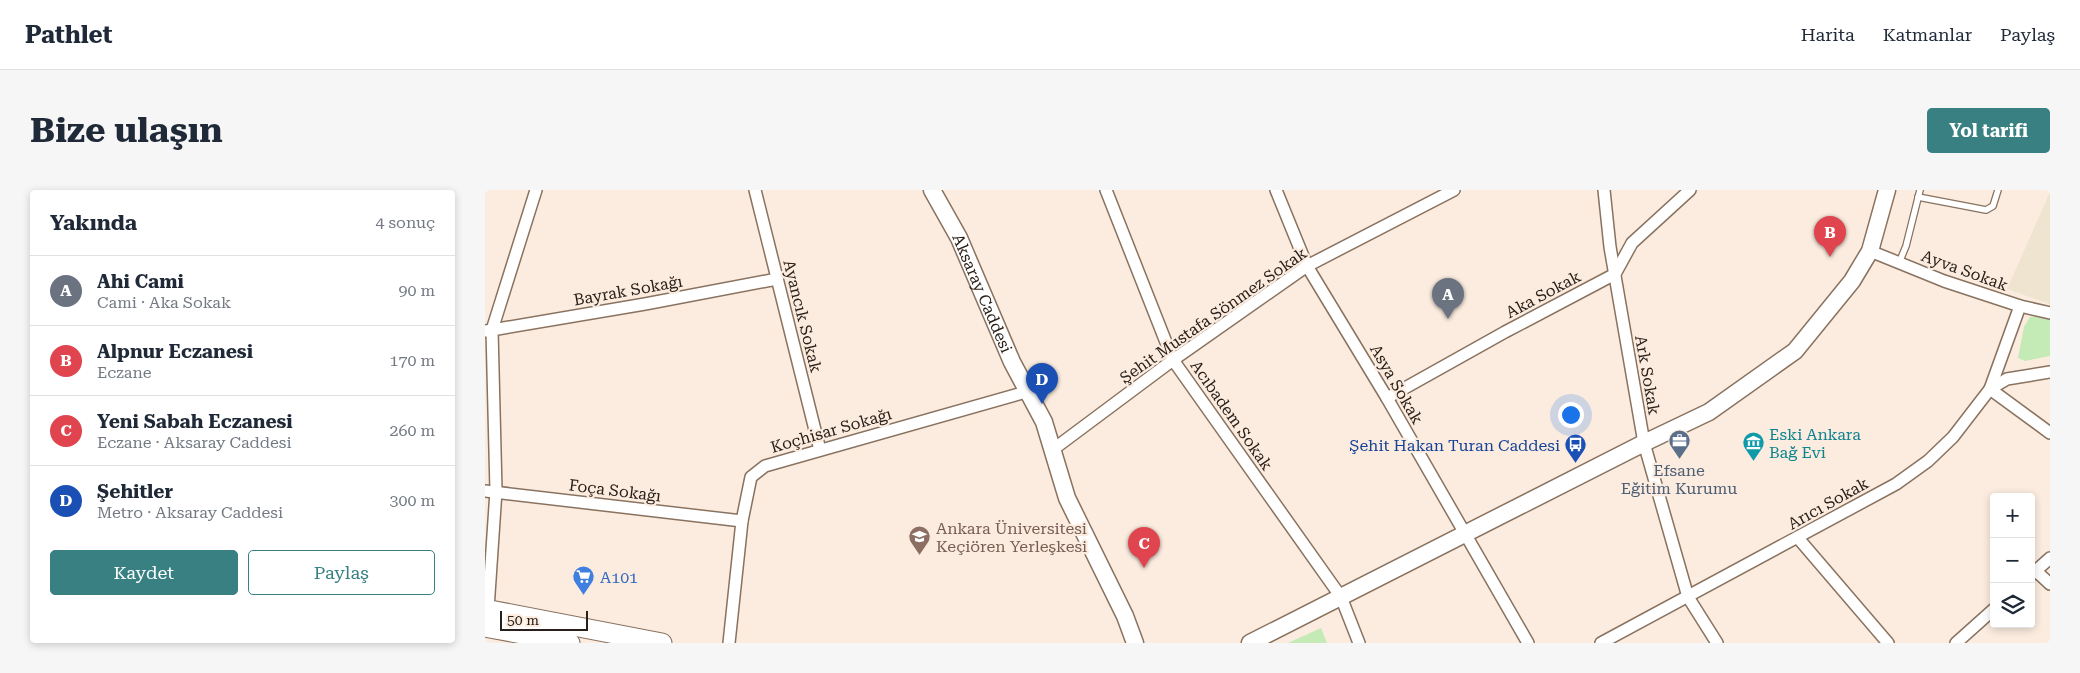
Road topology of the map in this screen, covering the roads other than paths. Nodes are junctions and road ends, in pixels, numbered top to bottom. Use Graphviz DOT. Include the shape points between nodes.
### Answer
graph roads {
  1 [pos="535,190"];
  2 [pos="755,190"];
  3 [pos="932,190"];
  4 [pos="1106,190"];
  5 [pos="1276,190"];
  6 [pos="1454,190"];
  7 [pos="1605,190"];
  8 [pos="1690,190"];
  9 [pos="1887,190"];
  10 [pos="1920,190"];
  11 [pos="1999,190"];
  12 [pos="1918,197"];
  13 [pos="1871,252"];
  14 [pos="1899,263"];
  15 [pos="1307,266"];
  16 [pos="1615,274"];
  17 [pos="777,278"];
  18 [pos="2020,306"];
  19 [pos="2050,313"];
  20 [pos="488,331"];
  21 [pos="1173,360"];
  22 [pos="2050,372"];
  23 [pos="1990,389"];
  24 [pos="1026,392"];
  25 [pos="1387,398"];
  26 [pos="2050,433"];
  27 [pos="1644,442"];
  28 [pos="820,450"];
  29 [pos="1051,451"];
  30 [pos="491,491"];
  31 [pos="742,521"];
  32 [pos="1464,534"];
  33 [pos="1798,538"];
  34 [pos="2050,558"];
  35 [pos="2035,572"];
  36 [pos="2035,574"];
  37 [pos="2050,584"];
  38 [pos="1688,597"];
  39 [pos="1341,598"];
  40 [pos="1990,613"];
  41 [pos="486,615"];
  42 [pos="1125,616"];
  43 [pos="571,643"];
  44 [pos="662,643"];
  45 [pos="729,643"];
  46 [pos="1127,643"];
  47 [pos="1135,643"];
  48 [pos="1250,643"];
  49 [pos="1359,643"];
  50 [pos="1528,643"];
  51 [pos="1601,643"];
  52 [pos="1717,643"];
  53 [pos="1889,643"];
  54 [pos="1956,643"];
  1 -- 20 [label="street"];
  2 -- 17 [label="street, Ayancık Sokak"];
  3 -- 24 [label="main road, Aksaray Caddesi" via="959,238"];
  4 -- 21 [label="street, Acıbadem Sokak"];
  5 -- 15 [label="street, Asya Sokak"];
  6 -- 15 [label="street, Şehit Mustafa Sönmez Sokak"];
  7 -- 16 [label="street, Ark Sokak"];
  8 -- 16 [label="street" via="1632,243"];
  9 -- 13 [label="main road"];
  10 -- 12 [label="lane"];
  11 -- 12 [label="lane" via="1993,206 1986,210"];
  12 -- 14 [label="lane"];
  13 -- 14 [label="street, Ayva Sokak"];
  13 -- 27 [label="main road" via="1852,281 1795,351 1709,412"];
  14 -- 18 [label="street, Ayva Sokak"];
  15 -- 21 [label="street, Şehit Mustafa Sönmez Sokak"];
  15 -- 25 [label="street, Asya Sokak"];
  16 -- 25 [label="street, Aka Sokak"];
  16 -- 27 [label="street, Ark Sokak"];
  17 -- 20 [label="street, Bayrak Sokağı"];
  17 -- 28 [label="street, Ayancık Sokak"];
  18 -- 19 [label="street, Ayva Sokak"];
  18 -- 23 [label="street"];
  20 -- 30 [label="street"];
  21 -- 29 [label="street, Şehit Mustafa Sönmez Sokak"];
  21 -- 39 [label="street, Acıbadem Sokak"];
  22 -- 23 [label="street, Arıcı Sokak" via="2007,379"];
  23 -- 26 [label="street"];
  23 -- 33 [label="street, Arıcı Sokak" via="1953,437 1928,461 1896,484"];
  24 -- 28 [label="street, Koçhisar Sokağı"];
  24 -- 29 [label="main road, Aksaray Caddesi" via="1044,422"];
  25 -- 32 [label="street, Asya Sokak"];
  27 -- 32 [label="main road"];
  27 -- 38 [label="street, Ark Sokak"];
  28 -- 31 [label="street, Koçhisar Sokağı" via="765,466 751,477"];
  29 -- 42 [label="main road, Aksaray Caddesi" via="1067,498"];
  30 -- 31 [label="street, Foça Sokağı"];
  30 -- 41 [label="street"];
  31 -- 45 [label="street, Koçhisar Sokağı"];
  32 -- 39 [label="main road"];
  32 -- 50 [label="street, Asya Sokak"];
  33 -- 38 [label="street, Arıcı Sokak"];
  33 -- 53 [label="street"];
  34 -- 35 [label="street"];
  36 -- 37 [label="street"];
  38 -- 51 [label="street, Arıcı Sokak"];
  38 -- 52 [label="street, Ark Sokak"];
  39 -- 48 [label="main road"];
  39 -- 49 [label="street, Acıbadem Sokak"];
  40 -- 54 [label="street"];
  41 -- 43 [label="main road"];
  41 -- 44 [label="main road"];
  42 -- 46 [label="main road"];
  42 -- 47 [label="main road, Aksaray Caddesi"];
}
